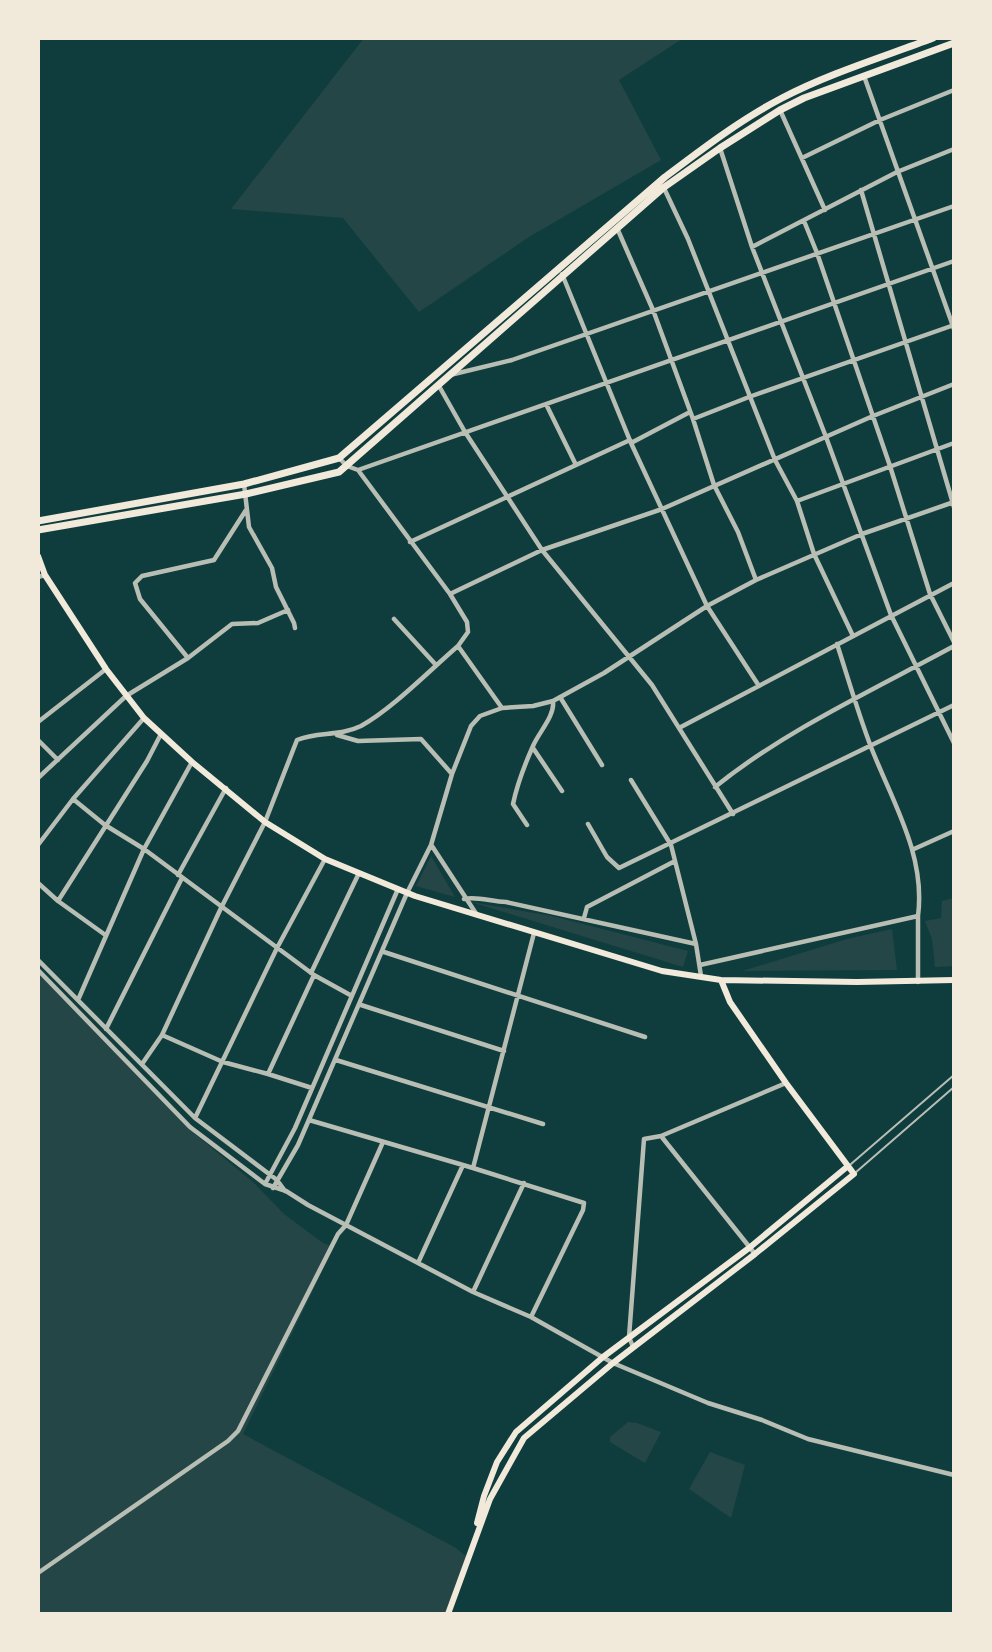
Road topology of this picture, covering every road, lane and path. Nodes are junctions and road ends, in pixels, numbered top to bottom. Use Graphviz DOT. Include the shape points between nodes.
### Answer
graph roads {
  1 [pos="933,38"];
  2 [pos="954,43"];
  3 [pos="863,75"];
  4 [pos="954,90"];
  5 [pos="780,110"];
  6 [pos="880,120"];
  7 [pos="720,148"];
  8 [pos="954,149"];
  9 [pos="802,158"];
  10 [pos="898,172"];
  11 [pos="665,177"];
  12 [pos="663,188"];
  13 [pos="861,190"];
  14 [pos="954,206"];
  15 [pos="825,210"];
  16 [pos="915,219"];
  17 [pos="804,221"];
  18 [pos="617,228"];
  19 [pos="874,234"];
  20 [pos="752,247"];
  21 [pos="817,253"];
  22 [pos="954,261"];
  23 [pos="932,267"];
  24 [pos="561,268"];
  25 [pos="763,272"];
  26 [pos="563,278"];
  27 [pos="888,283"];
  28 [pos="707,291"];
  29 [pos="834,302"];
  30 [pos="653,310"];
  31 [pos="782,320"];
  32 [pos="953,326"];
  33 [pos="586,336"];
  34 [pos="726,340"];
  35 [pos="905,342"];
  36 [pos="670,360"];
  37 [pos="853,360"];
  38 [pos="446,373"];
  39 [pos="803,377"];
  40 [pos="605,383"];
  41 [pos="438,384"];
  42 [pos="954,384"];
  43 [pos="749,397"];
  44 [pos="921,397"];
  45 [pos="546,404"];
  46 [pos="690,412"];
  47 [pos="873,416"];
  48 [pos="693,419"];
  49 [pos="465,432"];
  50 [pos="826,437"];
  51 [pos="630,442"];
  52 [pos="954,443"];
  53 [pos="936,450"];
  54 [pos="339,458"];
  55 [pos="775,460"];
  56 [pos="576,465"];
  57 [pos="347,466"];
  58 [pos="890,466"];
  59 [pos="358,470"];
  60 [pos="244,484"];
  61 [pos="714,485"];
  62 [pos="844,485"];
  63 [pos="246,494"];
  64 [pos="508,496"];
  65 [pos="797,501"];
  66 [pos="953,504"];
  67 [pos="663,509"];
  68 [pos="246,510"];
  69 [pos="906,519"];
  70 [pos="38,521"];
  71 [pos="38,530"];
  72 [pos="862,534"];
  73 [pos="410,542"];
  74 [pos="542,550"];
  75 [pos="814,554"];
  76 [pos="38,556"];
  77 [pos="42,576"];
  78 [pos="756,580"];
  79 [pos="954,583"];
  80 [pos="450,594"];
  81 [pos="930,594"];
  82 [pos="707,606"];
  83 [pos="288,610"];
  84 [pos="891,615"];
  85 [pos="394,619"];
  86 [pos="295,628"];
  87 [pos="853,636"];
  88 [pos="838,644"];
  89 [pos="954,644"];
  90 [pos="458,646"];
  91 [pos="629,658"];
  92 [pos="188,659"];
  93 [pos="436,665"];
  94 [pos="917,666"];
  95 [pos="106,669"];
  96 [pos="760,686"];
  97 [pos="126,696"];
  98 [pos="560,697"];
  99 [pos="855,698"];
  100 [pos="553,701"];
  101 [pos="954,705"];
  102 [pos="502,708"];
  103 [pos="938,713"];
  104 [pos="144,718"];
  105 [pos="38,722"];
  106 [pos="679,728"];
  107 [pos="161,734"];
  108 [pos="336,735"];
  109 [pos="38,740"];
  110 [pos="954,743"];
  111 [pos="871,746"];
  112 [pos="532,747"];
  113 [pos="58,760"];
  114 [pos="192,762"];
  115 [pos="602,765"];
  116 [pos="452,774"];
  117 [pos="38,779"];
  118 [pos="631,780"];
  119 [pos="715,787"];
  120 [pos="226,788"];
  121 [pos="562,791"];
  122 [pos="74,799"];
  123 [pos="733,814"];
  124 [pos="265,822"];
  125 [pos="588,824"];
  126 [pos="105,825"];
  127 [pos="527,825"];
  128 [pos="954,831"];
  129 [pos="38,845"];
  130 [pos="431,845"];
  131 [pos="671,845"];
  132 [pos="144,849"];
  133 [pos="914,849"];
  134 [pos="325,859"];
  135 [pos="675,861"];
  136 [pos="359,873"];
  137 [pos="180,876"];
  138 [pos="38,883"];
  139 [pos="398,889"];
  140 [pos="407,893"];
  141 [pos="464,898"];
  142 [pos="58,901"];
  143 [pos="221,908"];
  144 [pos="918,916"];
  145 [pos="478,917"];
  146 [pos="584,918"];
  147 [pos="534,933"];
  148 [pos="105,934"];
  149 [pos="696,944"];
  150 [pos="276,948"];
  151 [pos="384,952"];
  152 [pos="38,961"];
  153 [pos="700,965"];
  154 [pos="38,970"];
  155 [pos="313,974"];
  156 [pos="701,976"];
  157 [pos="721,979"];
  158 [pos="954,980"];
  159 [pos="918,982"];
  160 [pos="518,995"];
  161 [pos="352,996"];
  162 [pos="78,1000"];
  163 [pos="361,1005"];
  164 [pos="106,1029"];
  165 [pos="162,1035"];
  166 [pos="645,1037"];
  167 [pos="504,1051"];
  168 [pos="336,1060"];
  169 [pos="223,1062"];
  170 [pos="142,1064"];
  171 [pos="268,1073"];
  172 [pos="954,1075"];
  173 [pos="786,1083"];
  174 [pos="954,1087"];
  175 [pos="312,1088"];
  176 [pos="489,1109"];
  177 [pos="195,1118"];
  178 [pos="309,1120"];
  179 [pos="543,1124"];
  180 [pos="661,1136"];
  181 [pos="383,1142"];
  182 [pos="463,1165"];
  183 [pos="848,1166"];
  184 [pos="473,1168"];
  185 [pos="854,1174"];
  186 [pos="270,1176"];
  187 [pos="277,1180"];
  188 [pos="524,1183"];
  189 [pos="265,1184"];
  190 [pos="273,1188"];
  191 [pos="286,1191"];
  192 [pos="346,1225"];
  193 [pos="749,1248"];
  194 [pos="755,1254"];
  195 [pos="418,1263"];
  196 [pos="474,1292"];
  197 [pos="531,1317"];
  198 [pos="629,1336"];
  199 [pos="633,1347"];
  200 [pos="603,1356"];
  201 [pos="613,1363"];
  202 [pos="954,1475"];
  203 [pos="472,1545"];
  204 [pos="38,1573"];
  205 [pos="448,1614"];
  1 -- 11 [label="main road" via="781,99"];
  2 -- 3 [label="main road"];
  3 -- 5 [label="main road"];
  3 -- 6 [label="street"];
  4 -- 6 [label="street"];
  5 -- 7 [label="main road"];
  5 -- 9 [label="street"];
  6 -- 9 [label="street"];
  6 -- 10 [label="street"];
  7 -- 12 [label="main road"];
  7 -- 20 [label="street"];
  8 -- 10 [label="street"];
  9 -- 15 [label="street"];
  10 -- 13 [label="street"];
  10 -- 16 [label="street"];
  11 -- 12 [label="street"];
  11 -- 24 [label="main road"];
  12 -- 18 [label="main road"];
  12 -- 28 [label="street"];
  13 -- 15 [label="street"];
  13 -- 19 [label="street"];
  14 -- 16 [label="street"];
  15 -- 17 [label="street"];
  16 -- 19 [label="street"];
  16 -- 23 [label="street"];
  17 -- 20 [label="street"];
  17 -- 21 [label="street"];
  18 -- 26 [label="main road"];
  18 -- 30 [label="street"];
  19 -- 21 [label="street"];
  19 -- 27 [label="street"];
  20 -- 25 [label="street"];
  21 -- 25 [label="street"];
  21 -- 29 [label="street"];
  22 -- 23 [label="street"];
  23 -- 27 [label="street"];
  23 -- 32 [label="street"];
  24 -- 26 [label="street"];
  24 -- 38 [label="main road"];
  25 -- 28 [label="street"];
  25 -- 31 [label="street"];
  26 -- 33 [label="street"];
  26 -- 38 [label="main road"];
  27 -- 29 [label="street"];
  27 -- 35 [label="street"];
  28 -- 30 [label="street"];
  28 -- 34 [label="street"];
  29 -- 31 [label="street"];
  29 -- 37 [label="street"];
  30 -- 33 [label="street"];
  30 -- 36 [label="street"];
  31 -- 34 [label="street"];
  31 -- 39 [label="street"];
  32 -- 35 [label="street"];
  33 -- 38 [label="street" via="512,360"];
  33 -- 40 [label="street"];
  34 -- 36 [label="street"];
  34 -- 43 [label="street"];
  35 -- 37 [label="street"];
  35 -- 44 [label="street"];
  36 -- 40 [label="street"];
  36 -- 46 [label="street"];
  37 -- 39 [label="street"];
  37 -- 47 [label="street"];
  38 -- 41 [label="main road"];
  38 -- 54 [label="main road"];
  39 -- 43 [label="street"];
  39 -- 50 [label="street"];
  40 -- 45 [label="street"];
  40 -- 51 [label="street"];
  41 -- 49 [label="street"];
  41 -- 57 [label="main road"];
  42 -- 44 [label="street"];
  43 -- 48 [label="street"];
  43 -- 55 [label="street"];
  44 -- 47 [label="street"];
  44 -- 53 [label="street"];
  45 -- 49 [label="street"];
  45 -- 56 [label="street"];
  46 -- 48 [label="street"];
  46 -- 51 [label="street"];
  47 -- 50 [label="street"];
  47 -- 58 [label="street"];
  48 -- 61 [label="street"];
  49 -- 59 [label="street"];
  49 -- 64 [label="street"];
  50 -- 55 [label="street"];
  50 -- 62 [label="street"];
  51 -- 56 [label="street"];
  51 -- 67 [label="street"];
  52 -- 53 [label="street"];
  53 -- 58 [label="street"];
  53 -- 66 [label="street"];
  54 -- 57 [label="street"];
  54 -- 60 [label="main road"];
  55 -- 61 [label="street"];
  55 -- 65 [label="street"];
  56 -- 64 [label="street"];
  57 -- 59 [label="street"];
  57 -- 63 [label="main road" via="328,475"];
  58 -- 62 [label="street"];
  58 -- 69 [label="street"];
  59 -- 73 [label="street"];
  60 -- 63 [label="street"];
  60 -- 70 [label="main road"];
  61 -- 67 [label="street"];
  61 -- 78 [label="street"];
  62 -- 65 [label="street"];
  62 -- 72 [label="street"];
  63 -- 68 [label="street"];
  63 -- 71 [label="main road"];
  64 -- 73 [label="street"];
  64 -- 74 [label="street"];
  65 -- 75 [label="street"];
  66 -- 69 [label="street"];
  67 -- 74 [label="street"];
  67 -- 82 [label="street"];
  68 -- 83 [label="street" via="249,527"];
  68 -- 92 [label="street" via="214,560 142,576 135,583 140,599"];
  69 -- 72 [label="street"];
  69 -- 81 [label="street"];
  72 -- 75 [label="street"];
  72 -- 84 [label="street"];
  73 -- 80 [label="street"];
  74 -- 80 [label="street"];
  74 -- 91 [label="street"];
  75 -- 78 [label="street"];
  75 -- 87 [label="street"];
  76 -- 77 [label="main road"];
  77 -- 95 [label="main road"];
  78 -- 82 [label="street"];
  79 -- 81 [label="street"];
  80 -- 90 [label="street" via="467,622 468,632"];
  81 -- 84 [label="street"];
  81 -- 89 [label="street"];
  82 -- 91 [label="street"];
  82 -- 96 [label="street"];
  83 -- 86 [label="street"];
  83 -- 92 [label="street" via="258,622 232,624"];
  84 -- 87 [label="street"];
  84 -- 94 [label="street"];
  85 -- 93 [label="street"];
  87 -- 88 [label="street"];
  88 -- 96 [label="street"];
  88 -- 99 [label="street"];
  89 -- 94 [label="street"];
  90 -- 93 [label="street"];
  90 -- 102 [label="street"];
  91 -- 98 [label="street"];
  91 -- 106 [label="street"];
  92 -- 97 [label="street"];
  93 -- 108 [label="street" via="377,715"];
  94 -- 99 [label="street"];
  94 -- 103 [label="street"];
  95 -- 97 [label="main road"];
  95 -- 105 [label="street"];
  96 -- 106 [label="street"];
  97 -- 104 [label="main road"];
  97 -- 113 [label="street"];
  98 -- 100 [label="street"];
  98 -- 115 [label="street"];
  99 -- 111 [label="street"];
  99 -- 119 [label="street"];
  100 -- 102 [label="street"];
  100 -- 112 [label="street" via="554,709"];
  101 -- 103 [label="street"];
  102 -- 116 [label="street" via="480,716 471,726"];
  103 -- 110 [label="street"];
  103 -- 111 [label="street"];
  104 -- 107 [label="main road"];
  104 -- 122 [label="street"];
  106 -- 119 [label="street"];
  107 -- 114 [label="main road"];
  107 -- 126 [label="street"];
  108 -- 116 [label="street" via="358,741 421,739"];
  108 -- 124 [label="street" via="297,740"];
  109 -- 113 [label="street"];
  111 -- 123 [label="street"];
  111 -- 133 [label="street"];
  112 -- 121 [label="street"];
  112 -- 127 [label="street" via="513,804"];
  113 -- 117 [label="street"];
  114 -- 120 [label="main road"];
  114 -- 132 [label="street"];
  116 -- 130 [label="street"];
  118 -- 131 [label="street"];
  119 -- 123 [label="street"];
  120 -- 124 [label="main road"];
  120 -- 137 [label="street"];
  122 -- 126 [label="street"];
  122 -- 129 [label="street"];
  123 -- 131 [label="street"];
  124 -- 134 [label="main road"];
  124 -- 143 [label="street"];
  125 -- 131 [label="street" via="607,857 620,868"];
  126 -- 132 [label="street"];
  126 -- 142 [label="street"];
  128 -- 133 [label="street"];
  130 -- 140 [label="street"];
  130 -- 141 [label="street"];
  131 -- 135 [label="street"];
  132 -- 137 [label="street"];
  132 -- 148 [label="street"];
  133 -- 144 [label="street"];
  134 -- 136 [label="main road"];
  134 -- 150 [label="street"];
  135 -- 146 [label="street" via="587,907"];
  135 -- 149 [label="street"];
  136 -- 139 [label="main road"];
  136 -- 155 [label="street"];
  137 -- 143 [label="street"];
  137 -- 164 [label="street"];
  138 -- 142 [label="street"];
  139 -- 140 [label="main road"];
  139 -- 161 [label="street"];
  140 -- 145 [label="main road"];
  140 -- 151 [label="street"];
  141 -- 145 [label="street"];
  141 -- 146 [label="street"];
  142 -- 148 [label="street"];
  143 -- 150 [label="street"];
  143 -- 165 [label="street"];
  144 -- 153 [label="street"];
  144 -- 159 [label="street"];
  145 -- 147 [label="main road"];
  146 -- 149 [label="street"];
  147 -- 156 [label="main road" via="662,971"];
  147 -- 160 [label="street"];
  148 -- 162 [label="street"];
  149 -- 153 [label="street"];
  150 -- 155 [label="street"];
  150 -- 169 [label="street"];
  151 -- 160 [label="street"];
  151 -- 163 [label="street"];
  152 -- 162 [label="street"];
  153 -- 156 [label="street"];
  154 -- 189 [label="street" via="190,1127"];
  155 -- 161 [label="street"];
  155 -- 171 [label="street"];
  156 -- 157 [label="main road"];
  157 -- 159 [label="main road"];
  157 -- 173 [label="main road" via="730,1002"];
  158 -- 159 [label="main road"];
  160 -- 166 [label="street"];
  160 -- 167 [label="street"];
  161 -- 175 [label="street"];
  162 -- 164 [label="street"];
  163 -- 167 [label="street"];
  163 -- 168 [label="street"];
  164 -- 170 [label="street"];
  165 -- 169 [label="street"];
  165 -- 170 [label="street"];
  167 -- 176 [label="street"];
  168 -- 176 [label="street"];
  168 -- 178 [label="street"];
  169 -- 171 [label="street"];
  169 -- 177 [label="street"];
  170 -- 177 [label="street"];
  171 -- 175 [label="street"];
  172 -- 183 [label="lane"];
  173 -- 180 [label="street"];
  173 -- 183 [label="main road"];
  174 -- 185 [label="lane"];
  175 -- 186 [label="street"];
  176 -- 179 [label="street"];
  176 -- 184 [label="street"];
  177 -- 186 [label="street"];
  178 -- 181 [label="street"];
  178 -- 187 [label="street"];
  180 -- 193 [label="street"];
  180 -- 198 [label="street" via="644,1139"];
  181 -- 182 [label="street"];
  181 -- 192 [label="street"];
  182 -- 184 [label="street"];
  182 -- 195 [label="street"];
  183 -- 185 [label="main road"];
  183 -- 193 [label="main road"];
  184 -- 188 [label="street"];
  185 -- 194 [label="main road"];
  186 -- 187 [label="street"];
  186 -- 189 [label="street"];
  187 -- 190 [label="street"];
  187 -- 191 [label="street"];
  188 -- 196 [label="street"];
  188 -- 197 [label="street" via="584,1203"];
  189 -- 190 [label="street"];
  190 -- 191 [label="street"];
  191 -- 192 [label="street"];
  192 -- 195 [label="street"];
  192 -- 204 [label="street" via="238,1431"];
  193 -- 194 [label="street"];
  193 -- 198 [label="main road"];
  194 -- 199 [label="main road"];
  195 -- 196 [label="street"];
  196 -- 197 [label="street"];
  197 -- 200 [label="street"];
  198 -- 199 [label="street"];
  198 -- 200 [label="main road"];
  199 -- 201 [label="main road"];
  200 -- 201 [label="street"];
  200 -- 203 [label="main road" via="516,1432 504,1448 484,1496"];
  201 -- 202 [label="street" via="808,1439"];
  201 -- 203 [label="main road" via="523,1438"];
  203 -- 205 [label="main road"];
}
